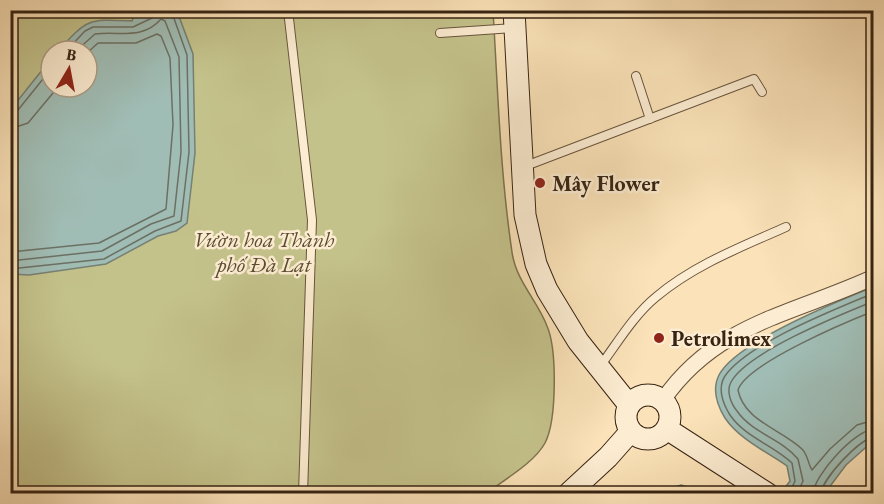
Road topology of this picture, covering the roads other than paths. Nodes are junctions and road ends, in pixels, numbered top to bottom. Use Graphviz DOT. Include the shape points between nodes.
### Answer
graph roads {
  1 [pos="288,10"];
  2 [pos="515,19"];
  3 [pos="440,33"];
  4 [pos="636,76"];
  5 [pos="762,92"];
  6 [pos="650,119"];
  7 [pos="522,168"];
  8 [pos="786,227"];
  9 [pos="873,277"];
  10 [pos="598,368"];
  11 [pos="663,400"];
  12 [pos="629,405"];
  13 [pos="667,429"];
  14 [pos="631,432"];
  15 [pos="303,494"];
  16 [pos="568,494"];
  17 [pos="768,494"];
  1 -- 15 [label="lane" via="312,220"];
  2 -- 3 [label="lane"];
  2 -- 7 [label="main road"];
  4 -- 6 [label="lane"];
  5 -- 6 [label="lane" via="754,79"];
  6 -- 7 [label="lane"];
  7 -- 10 [label="main road" via="528,238 536,264 547,290"];
  8 -- 10 [label="lane" via="714,260 655,297"];
  9 -- 11 [label="street" via="747,328 720,343 688,367"];
  10 -- 12 [label="main road"];
  11 -- 12 [label="main road" via="646,395"];
  11 -- 13 [label="main road" via="671,416"];
  12 -- 14 [label="main road" via="626,419"];
  13 -- 14 [label="main road" via="650,439"];
  13 -- 17 [label="main road"];
  14 -- 16 [label="main road"];
}
